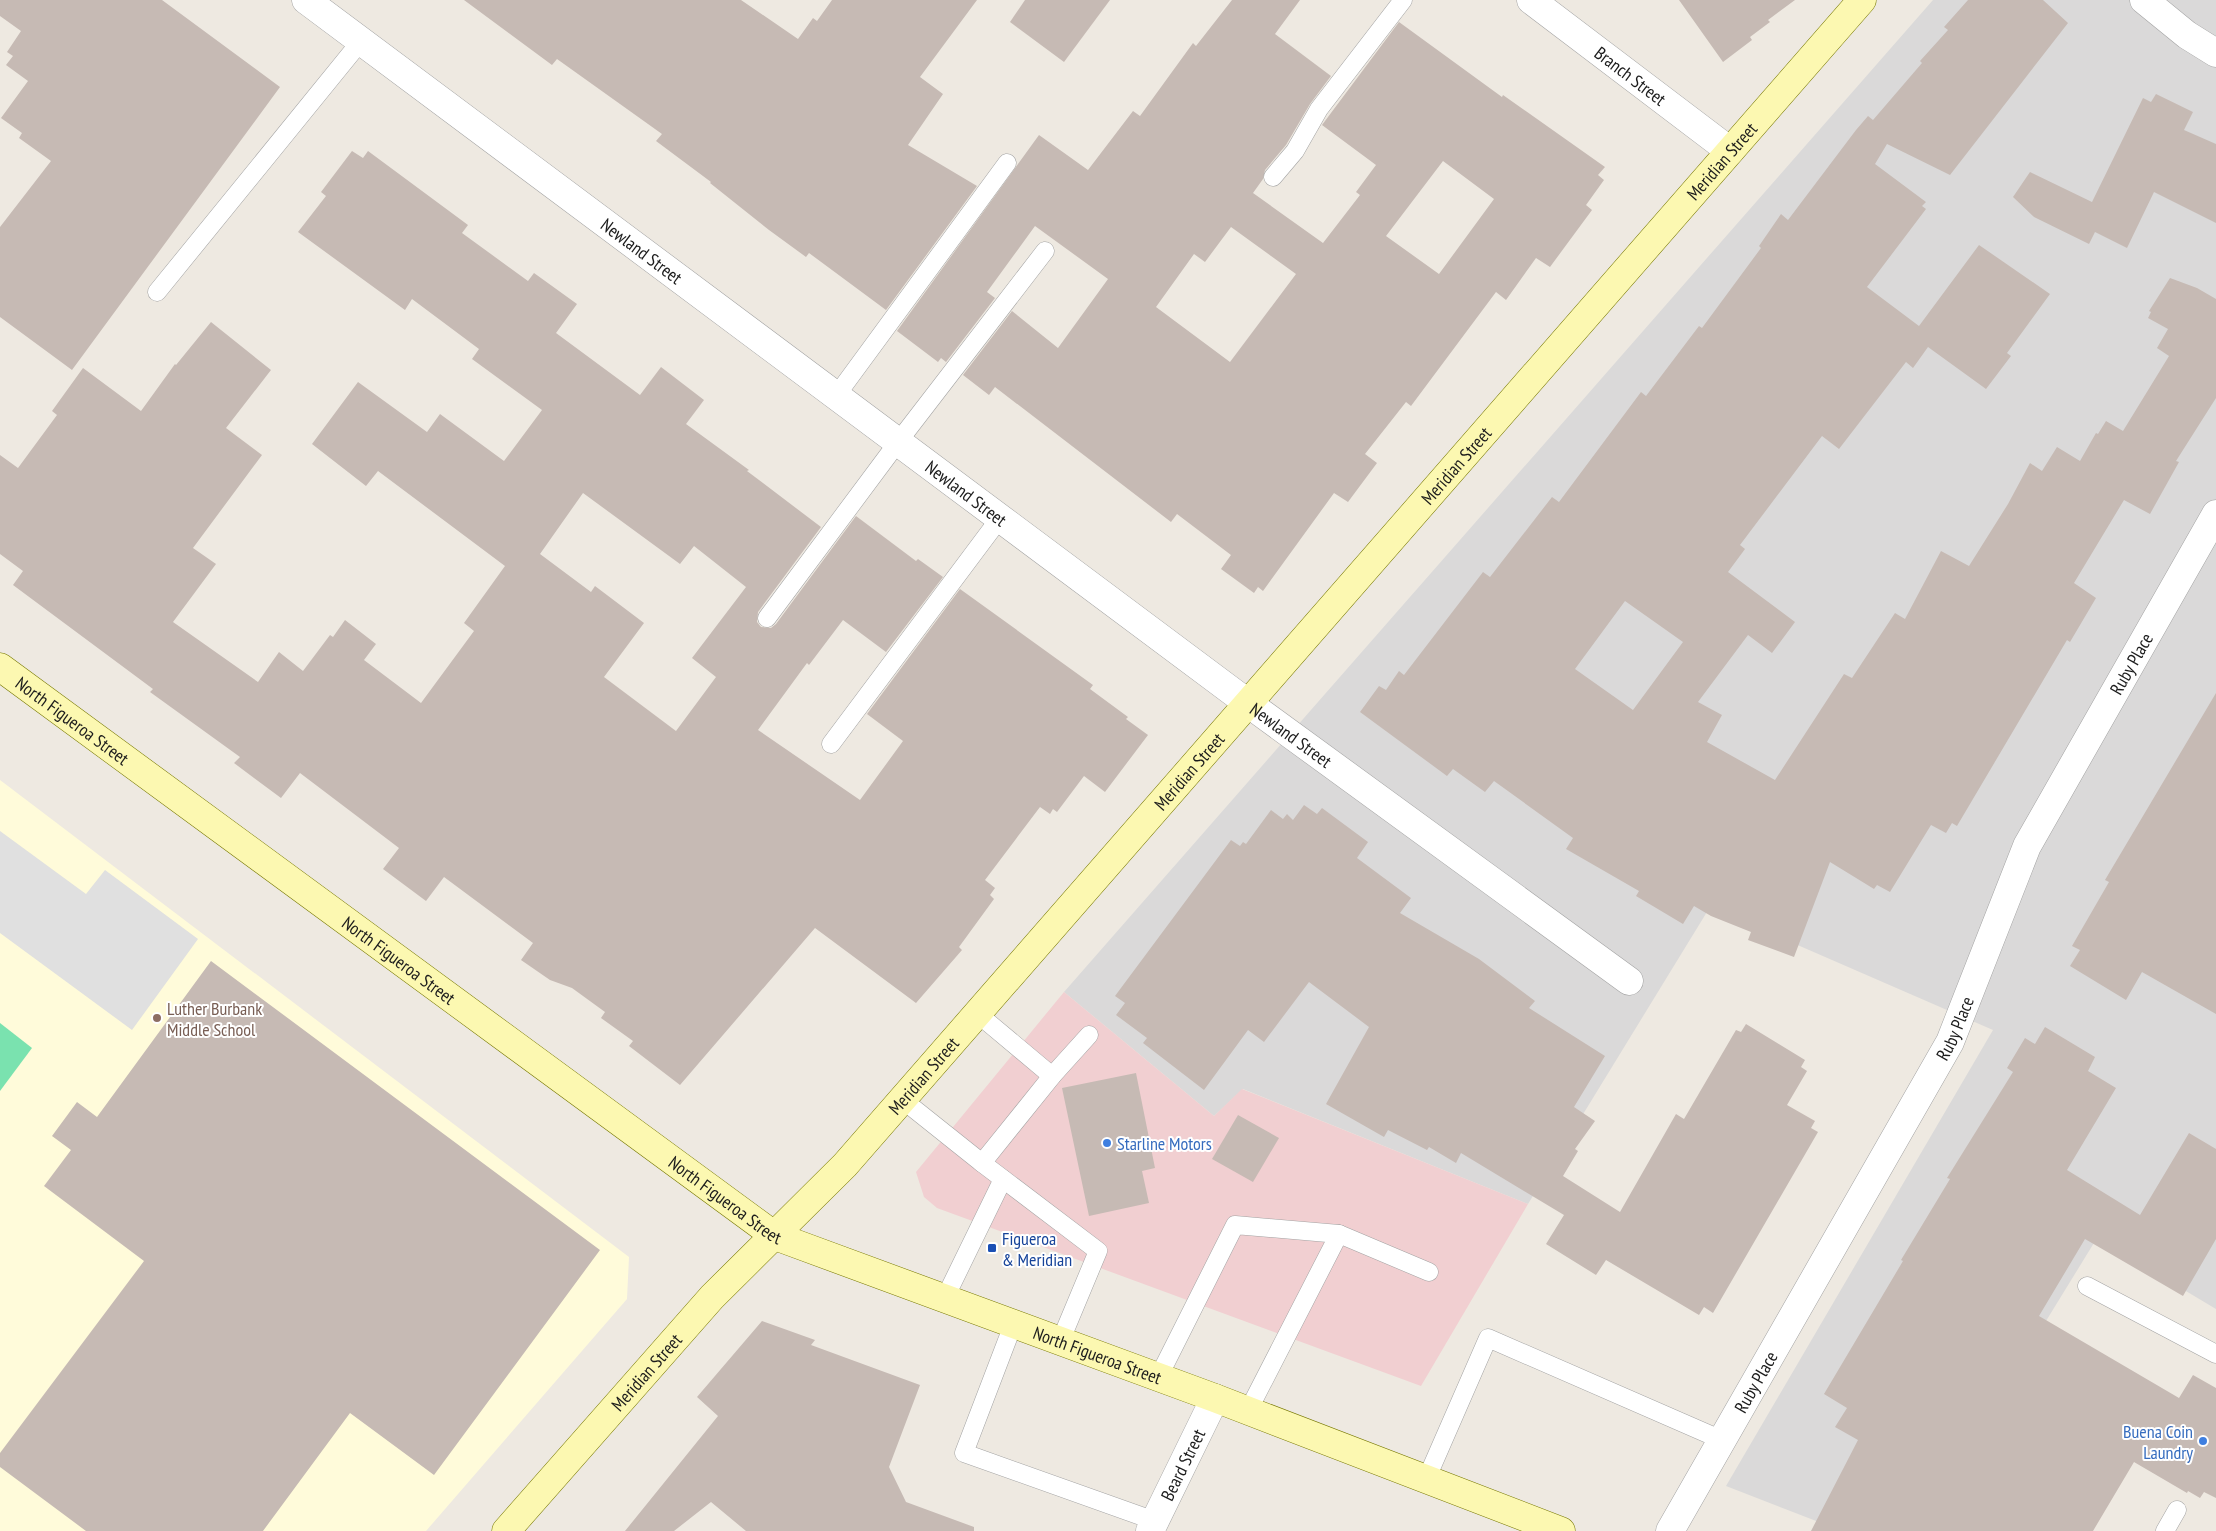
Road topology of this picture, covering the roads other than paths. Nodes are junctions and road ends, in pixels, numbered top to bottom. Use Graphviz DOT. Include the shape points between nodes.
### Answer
graph roads {
  1 [pos="306,0"];
  2 [pos="1403,0"];
  3 [pos="1531,0"];
  4 [pos="1862,0"];
  5 [pos="2144,0"];
  6 [pos="361,41"];
  7 [pos="2216,53"];
  8 [pos="1730,152"];
  9 [pos="1007,163"];
  10 [pos="1273,177"];
  11 [pos="1046,251"];
  12 [pos="156,292"];
  13 [pos="836,396"];
  14 [pos="898,442"];
  15 [pos="2216,514"];
  16 [pos="1000,518"];
  17 [pos="767,618"];
  18 [pos="0,667"];
  19 [pos="1249,704"];
  20 [pos="831,744"];
  21 [pos="1629,981"];
  22 [pos="978,1014"];
  23 [pos="1089,1035"];
  24 [pos="1052,1076"];
  25 [pos="903,1100"];
  26 [pos="982,1163"];
  27 [pos="1003,1179"];
  28 [pos="1339,1234"];
  29 [pos="775,1236"];
  30 [pos="1429,1272"];
  31 [pos="2087,1286"];
  32 [pos="944,1300"];
  33 [pos="1013,1325"];
  34 [pos="1060,1342"];
  35 [pos="2216,1354"];
  36 [pos="1158,1378"];
  37 [pos="1216,1398"];
  38 [pos="1248,1411"];
  39 [pos="1722,1440"];
  40 [pos="1426,1480"];
  41 [pos="2177,1510"];
  42 [pos="1152,1526"];
  43 [pos="506,1531"];
  44 [pos="1560,1531"];
  45 [pos="1670,1531"];
  46 [pos="2165,1531"];
  1 -- 6 [label="street, Newland Street"];
  2 -- 10 [label="lane" via="1319,109 1295,151"];
  3 -- 8 [label="street, Branch Street"];
  4 -- 8 [label="street, Meridian Street"];
  5 -- 7 [label="street" via="2187,35"];
  6 -- 12 [label="lane"];
  6 -- 13 [label="street, Newland Street"];
  8 -- 19 [label="street, Meridian Street"];
  9 -- 13 [label="lane"];
  11 -- 14 [label="lane"];
  13 -- 14 [label="street, Newland Street"];
  14 -- 16 [label="street, Newland Street"];
  14 -- 17 [label="lane"];
  15 -- 39 [label="street, Ruby Place" via="2027,846 1950,1042"];
  16 -- 19 [label="street, Newland Street"];
  16 -- 20 [label="lane"];
  18 -- 29 [label="street, North Figueroa Street"];
  19 -- 21 [label="street, Newland Street"];
  19 -- 22 [label="street, Meridian Street"];
  22 -- 24 [label="lane"];
  22 -- 25 [label="street, Meridian Street"];
  23 -- 24 [label="lane"];
  24 -- 26 [label="lane"];
  25 -- 26 [label="lane"];
  25 -- 29 [label="street, Meridian Street"];
  26 -- 27 [label="lane"];
  27 -- 32 [label="lane"];
  27 -- 34 [label="lane" via="1098,1251"];
  28 -- 30 [label="lane"];
  28 -- 36 [label="lane" via="1235,1224"];
  28 -- 38 [label="lane"];
  29 -- 32 [label="street, North Figueroa Street"];
  29 -- 43 [label="street, Meridian Street" via="712,1296"];
  31 -- 35 [label="lane"];
  32 -- 33 [label="street, North Figueroa Street"];
  33 -- 34 [label="street, North Figueroa Street"];
  33 -- 42 [label="lane" via="964,1453"];
  34 -- 36 [label="street, North Figueroa Street"];
  36 -- 37 [label="street, North Figueroa Street"];
  37 -- 38 [label="street, North Figueroa Street"];
  37 -- 42 [label="street, Beard Street"];
  38 -- 40 [label="street, North Figueroa Street"];
  39 -- 40 [label="lane" via="1488,1338"];
  39 -- 45 [label="street, Ruby Place"];
  40 -- 44 [label="street, North Figueroa Street"];
  41 -- 46 [label="lane"];
}
